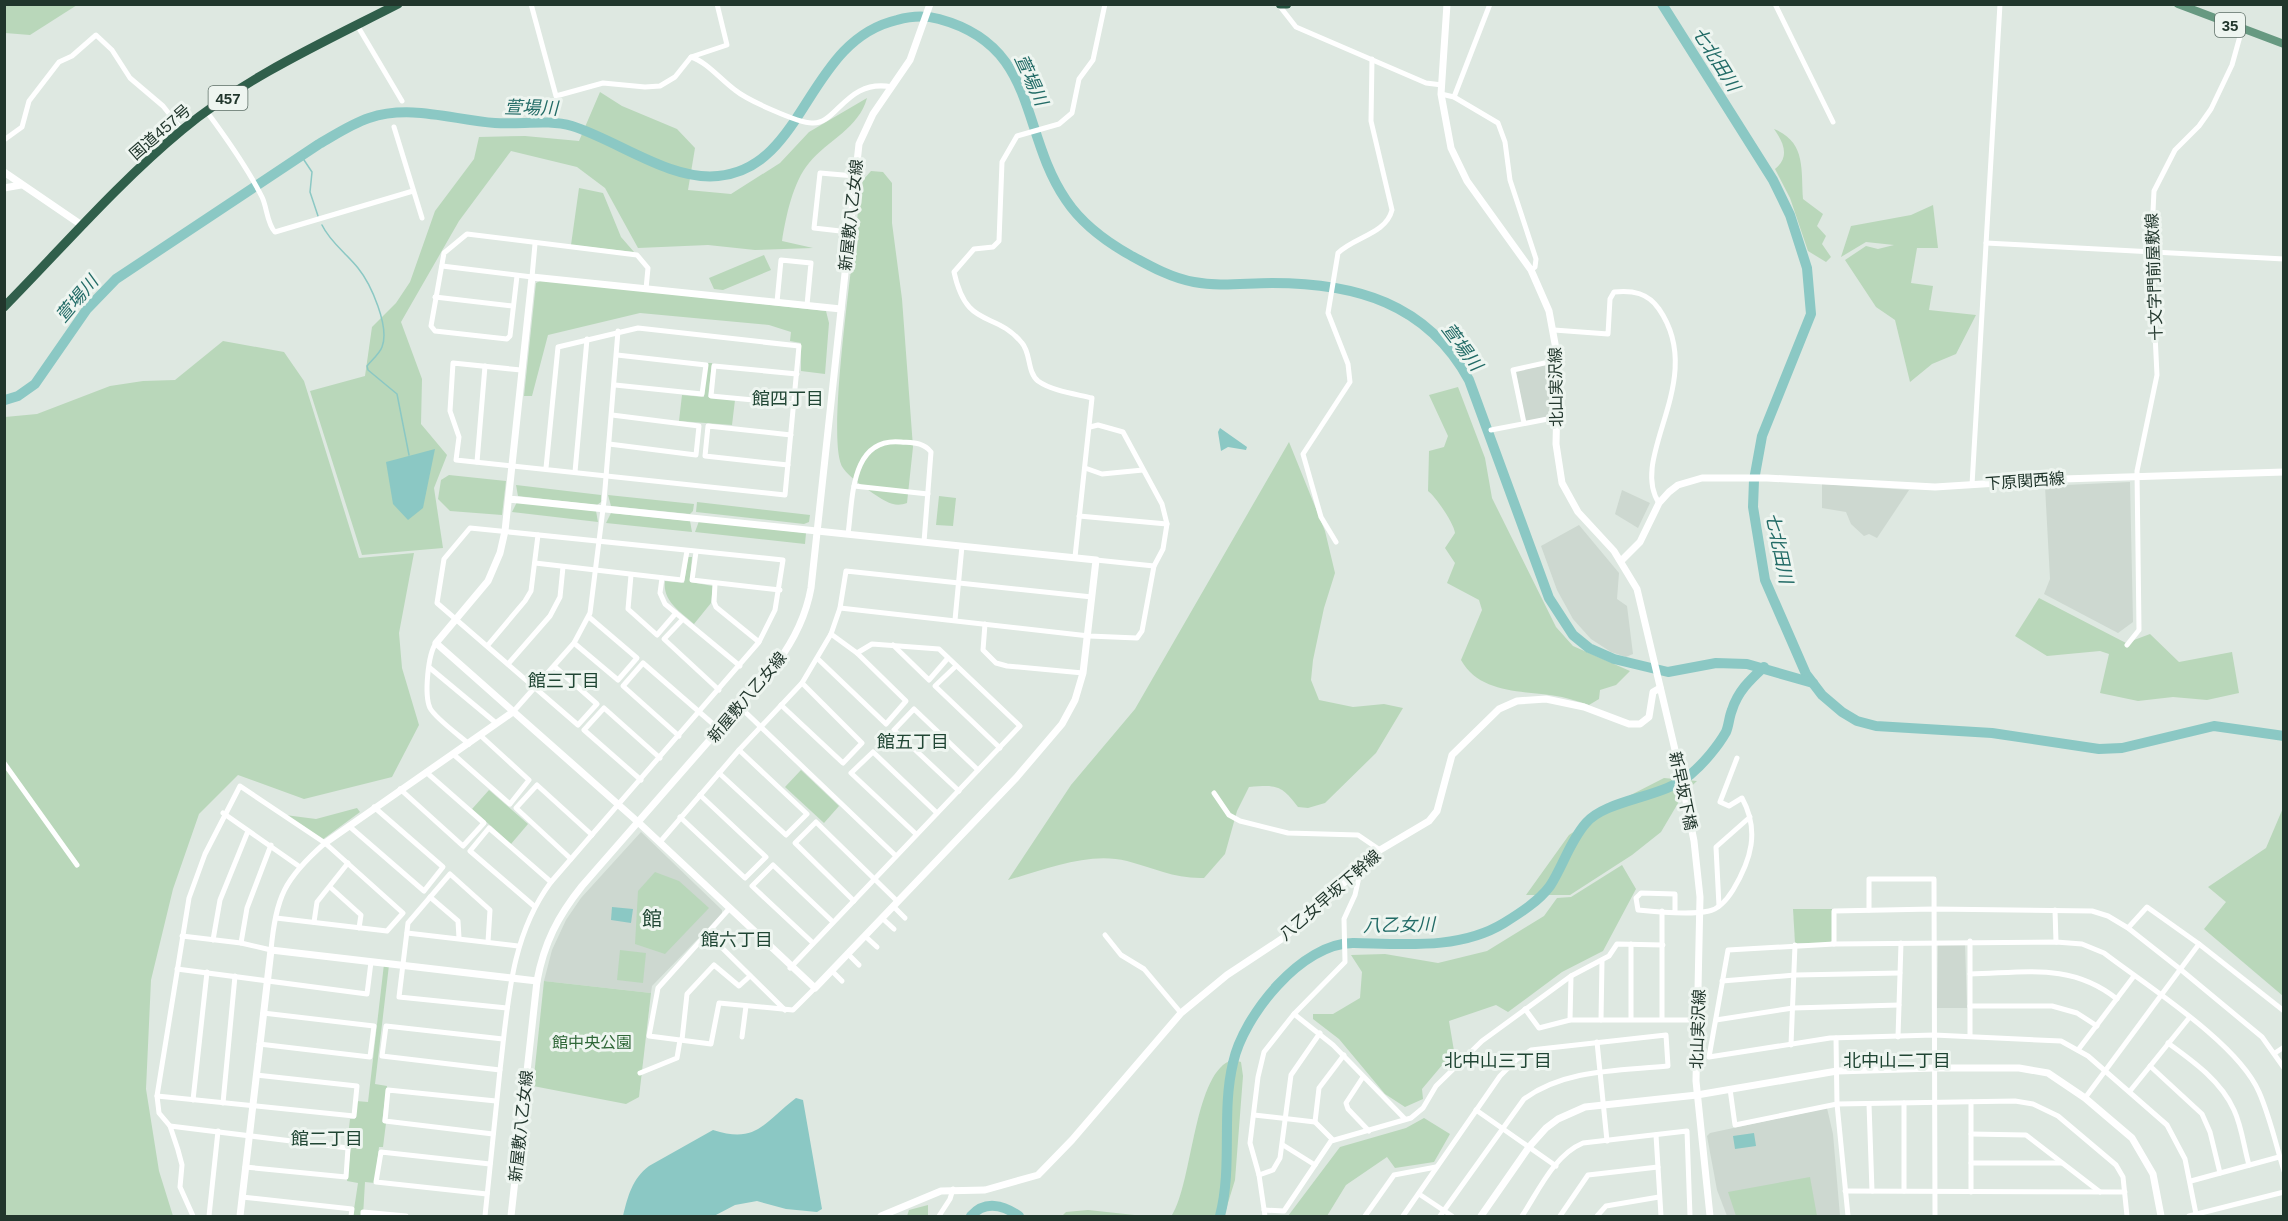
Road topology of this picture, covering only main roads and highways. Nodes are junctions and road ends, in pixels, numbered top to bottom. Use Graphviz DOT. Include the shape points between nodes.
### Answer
graph roads {
  1 [pos="398,4"];
  2 [pos="1279,4"];
  3 [pos="1287,4"];
  4 [pos="2178,4"];
  5 [pos="2283,44"];
  6 [pos="4,307"];
  1 -- 6 [label="highway, 国道457号 / 457" via="261,77 182,130"];
  2 -- 3 [label="highway"];
  4 -- 5 [label="main road, 35"];
}
